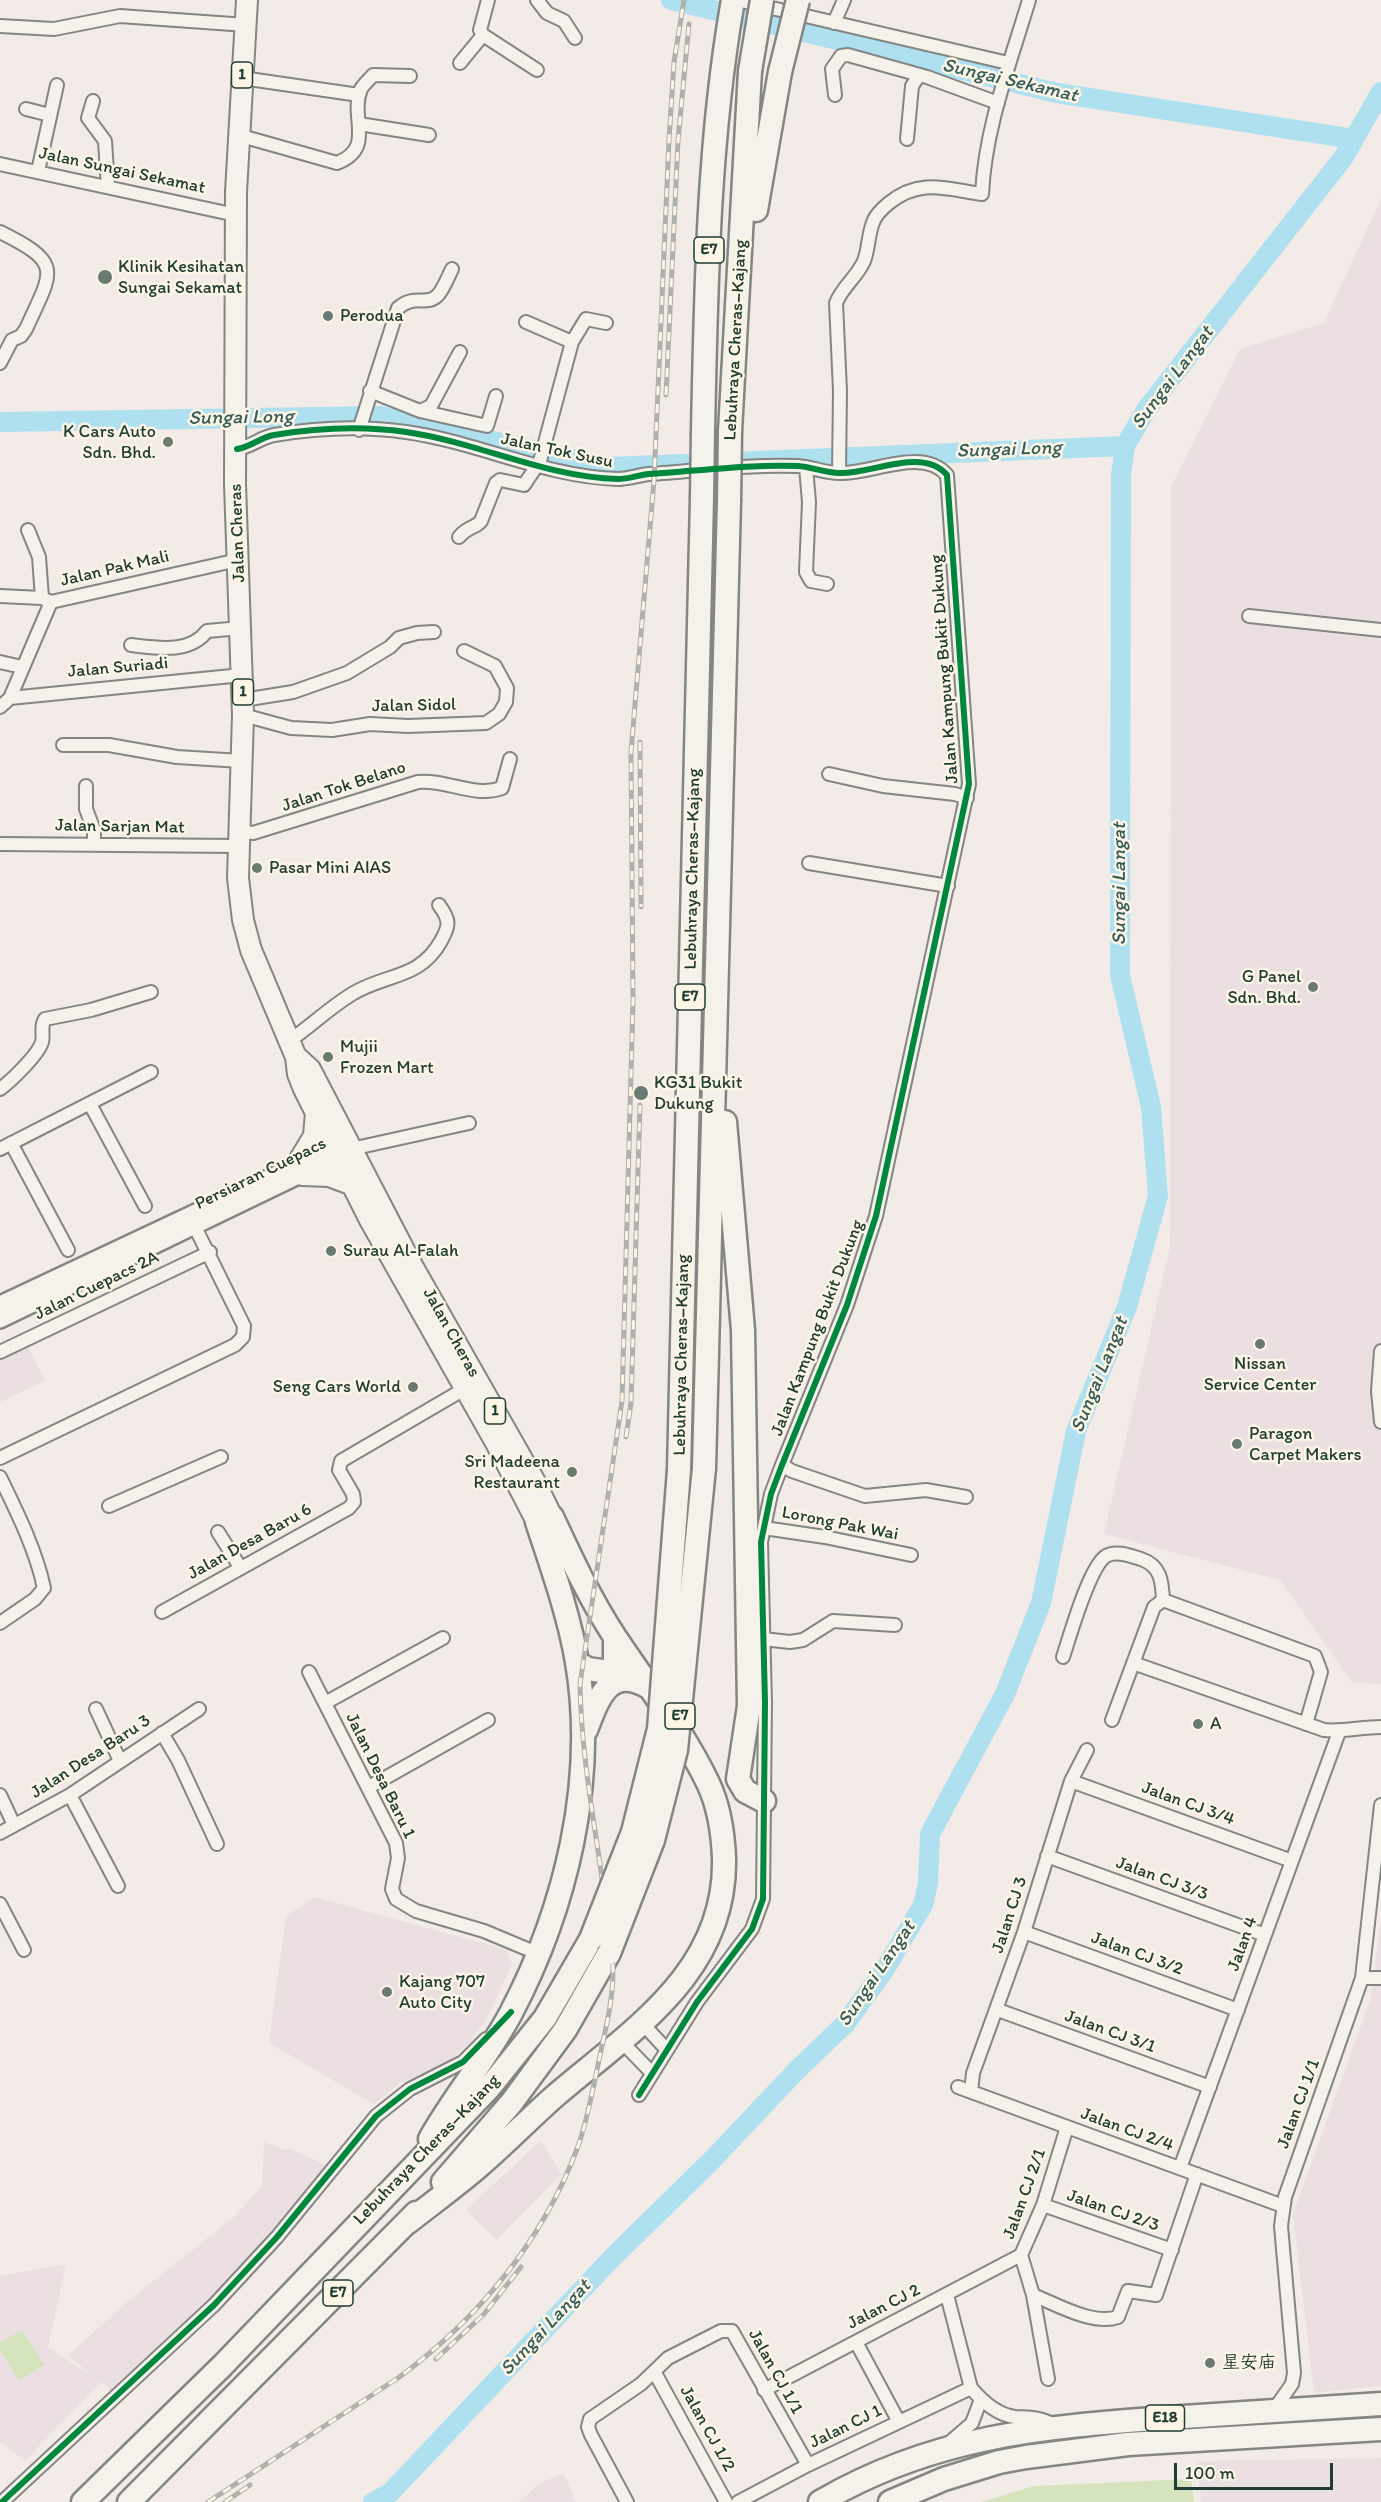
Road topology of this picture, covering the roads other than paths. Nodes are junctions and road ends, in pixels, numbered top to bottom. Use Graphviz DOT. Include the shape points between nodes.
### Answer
graph roads {
  1 [pos="247,0"];
  2 [pos="488,0"];
  3 [pos="537,0"];
  4 [pos="735,0"];
  5 [pos="762,0"];
  6 [pos="798,0"];
  7 [pos="844,0"];
  8 [pos="1029,0"];
  9 [pos="834,23"];
  10 [pos="246,25"];
  11 [pos="0,26"];
  12 [pos="483,34"];
  13 [pos="575,38"];
  14 [pos="460,63"];
  15 [pos="1008,63"];
  16 [pos="537,70"];
  17 [pos="410,76"];
  18 [pos="918,77"];
  19 [pos="242,78"];
  20 [pos="57,85"];
  21 [pos="835,94"];
  22 [pos="359,95"];
  23 [pos="999,99"];
  24 [pos="93,101"];
  25 [pos="26,109"];
  26 [pos="50,115"];
  27 [pos="359,124"];
  28 [pos="238,135"];
  29 [pos="429,135"];
  30 [pos="907,139"];
  31 [pos="0,164"];
  32 [pos="38,171"];
  33 [pos="108,187"];
  34 [pos="236,215"];
  35 [pos="0,232"];
  36 [pos="452,269"];
  37 [pos="737,305"];
  38 [pos="526,322"];
  39 [pos="606,322"];
  40 [pos="572,342"];
  41 [pos="460,352"];
  42 [pos="0,363"];
  43 [pos="369,394"];
  44 [pos="496,396"];
  45 [pos="420,411"];
  46 [pos="360,427"];
  47 [pos="237,441"];
  48 [pos="539,464"];
  49 [pos="806,467"];
  50 [pos="839,469"];
  51 [pos="28,530"];
  52 [pos="459,537"];
  53 [pos="238,560"];
  54 [pos="827,584"];
  55 [pos="0,596"];
  56 [pos="47,600"];
  57 [pos="1249,616"];
  58 [pos="241,628"];
  59 [pos="1381,630"];
  60 [pos="434,632"];
  61 [pos="131,645"];
  62 [pos="464,651"];
  63 [pos="0,662"];
  64 [pos="22,667"];
  65 [pos="242,675"];
  66 [pos="10,698"];
  67 [pos="0,707"];
  68 [pos="243,707"];
  69 [pos="63,745"];
  70 [pos="510,759"];
  71 [pos="241,761"];
  72 [pos="829,774"];
  73 [pos="86,786"];
  74 [pos="967,798"];
  75 [pos="238,838"];
  76 [pos="94,843"];
  77 [pos="0,844"];
  78 [pos="808,863"];
  79 [pos="948,886"];
  80 [pos="439,905"];
  81 [pos="151,992"];
  82 [pos="715,1016"];
  83 [pos="292,1049"];
  84 [pos="151,1072"];
  85 [pos="0,1089"];
  86 [pos="90,1104"];
  87 [pos="316,1110"];
  88 [pos="469,1124"];
  89 [pos="5,1146"];
  90 [pos="342,1151"];
  91 [pos="300,1169"];
  92 [pos="353,1185"];
  93 [pos="145,1206"];
  94 [pos="195,1227"];
  95 [pos="68,1250"];
  96 [pos="210,1252"];
  97 [pos="0,1304"];
  98 [pos="0,1320"];
  99 [pos="1381,1351"];
  100 [pos="0,1352"];
  101 [pos="466,1388"];
  102 [pos="1381,1422"];
  103 [pos="220,1457"];
  104 [pos="0,1458"];
  105 [pos="782,1465"];
  106 [pos="0,1477"];
  107 [pos="966,1497"];
  108 [pos="109,1506"];
  109 [pos="544,1520"];
  110 [pos="764,1528"];
  111 [pos="218,1532"];
  112 [pos="910,1555"];
  113 [pos="240,1567"];
  114 [pos="1163,1600"];
  115 [pos="162,1611"];
  116 [pos="0,1623"];
  117 [pos="895,1625"];
  118 [pos="615,1636"];
  119 [pos="443,1638"];
  120 [pos="763,1639"];
  121 [pos="1063,1658"];
  122 [pos="577,1663"];
  123 [pos="1133,1663"];
  124 [pos="309,1672"];
  125 [pos="653,1690"];
  126 [pos="325,1703"];
  127 [pos="96,1709"];
  128 [pos="199,1709"];
  129 [pos="488,1720"];
  130 [pos="1112,1720"];
  131 [pos="1306,1724"];
  132 [pos="1381,1727"];
  133 [pos="1339,1732"];
  134 [pos="162,1733"];
  135 [pos="583,1737"];
  136 [pos="1086,1750"];
  137 [pos="120,1761"];
  138 [pos="1071,1781"];
  139 [pos="369,1787"];
  140 [pos="0,1795"];
  141 [pos="70,1795"];
  142 [pos="764,1800"];
  143 [pos="1381,1805"];
  144 [pos="14,1825"];
  145 [pos="0,1833"];
  146 [pos="217,1844"];
  147 [pos="1047,1856"];
  148 [pos="1292,1861"];
  149 [pos="118,1887"];
  150 [pos="0,1904"];
  151 [pos="1024,1932"];
  152 [pos="1265,1935"];
  153 [pos="24,1950"];
  154 [pos="539,1954"];
  155 [pos="1362,1978"];
  156 [pos="1381,1978"];
  157 [pos="998,2010"];
  158 [pos="1238,2010"];
  159 [pos="511,2012"];
  160 [pos="643,2024"];
  161 [pos="621,2041"];
  162 [pos="666,2049"];
  163 [pos="651,2072"];
  164 [pos="958,2087"];
  165 [pos="1210,2087"];
  166 [pos="971,2092"];
  167 [pos="639,2095"];
  168 [pos="1068,2127"];
  169 [pos="417,2161"];
  170 [pos="1180,2168"];
  171 [pos="1197,2174"];
  172 [pos="1043,2205"];
  173 [pos="1283,2206"];
  174 [pos="407,2223"];
  175 [pos="1172,2250"];
  176 [pos="1021,2255"];
  177 [pos="947,2295"];
  178 [pos="1033,2295"];
  179 [pos="856,2342"];
  180 [pos="223,2365"];
  181 [pos="655,2373"];
  182 [pos="1048,2379"];
  183 [pos="971,2388"];
  184 [pos="764,2390"];
  185 [pos="981,2399"];
  186 [pos="1381,2404"];
  187 [pos="1273,2411"];
  188 [pos="900,2422"];
  189 [pos="1056,2426"];
  190 [pos="1381,2429"];
  191 [pos="943,2448"];
  192 [pos="808,2466"];
  193 [pos="131,2501"];
  194 [pos="2,2502"];
  195 [pos="67,2502"];
  196 [pos="83,2502"];
  197 [pos="627,2502"];
  198 [pos="726,2502"];
  199 [pos="738,2502"];
  200 [pos="820,2502"];
  201 [pos="891,2502"];
  1 -- 10 [label="main road, Jalan Cheras / 1"];
  2 -- 12 [label="street" via="480,30"];
  3 -- 13 [label="street" via="547,12 564,21"];
  4 -- 9 [label="street"];
  4 -- 169 [label="highway, Lebuhraya Cheras–Kajang / E7, bridge" via="721,67 706,322 679,1470 659,1729 633,1832 591,1939 538,2026 489,2088"];
  5 -- 37 [label="highway, Lebuhraya Cheras–Kajang / E7, bridge" via="750,71"];
  6 -- 37 [label="highway, bridge" via="761,175 750,262"];
  7 -- 9 [label="street"];
  8 -- 15 [label="street"];
  9 -- 15 [label="street"];
  10 -- 11 [label="street" via="120,16 54,29"];
  10 -- 19 [label="main road, Jalan Cheras / 1"];
  12 -- 14 [label="street"];
  12 -- 16 [label="street"];
  15 -- 23 [label="street"];
  17 -- 22 [label="street" via="373,75"];
  18 -- 21 [label="street" via="841,56 832,69"];
  18 -- 23 [label="street"];
  18 -- 30 [label="street" via="912,86"];
  19 -- 22 [label="street"];
  19 -- 28 [label="main road, Jalan Cheras / 1"];
  20 -- 26 [label="street"];
  22 -- 27 [label="street"];
  23 -- 50 [label="street" via="983,166 982,194 910,188 881,209 874,220 864,261 840,292 836,303"];
  24 -- 33 [label="street" via="88,118 105,141"];
  25 -- 26 [label="street"];
  26 -- 32 [label="street"];
  27 -- 28 [label="street" via="356,149 350,158 337,163"];
  27 -- 29 [label="street"];
  28 -- 34 [label="main road, Jalan Cheras / 1"];
  31 -- 32 [label="street, Jalan Sungai Sekamat"];
  32 -- 33 [label="street, Jalan Sungai Sekamat"];
  33 -- 34 [label="street, Jalan Sungai Sekamat"];
  34 -- 47 [label="main road, Jalan Cheras / 1"];
  35 -- 42 [label="street" via="29,246 45,260 49,276 26,330 12,340"];
  36 -- 43 [label="street" via="438,295 429,300 410,300 398,308"];
  37 -- 82 [label="highway, Lebuhraya Cheras–Kajang / E7, bridge" via="730,431"];
  38 -- 40 [label="street"];
  39 -- 40 [label="street" via="586,319"];
  40 -- 48 [label="street"];
  41 -- 45 [label="street" via="431,406"];
  43 -- 45 [label="street"];
  43 -- 46 [label="street"];
  44 -- 45 [label="street" via="487,426"];
  46 -- 47 [label="street, Jalan Tok Susu" via="271,435 249,447"];
  46 -- 48 [label="street, Jalan Tok Susu" via="406,432"];
  47 -- 53 [label="main road, Jalan Cheras / 1"];
  48 -- 49 [label="street, Jalan Tok Susu" via="619,479 645,474"];
  48 -- 52 [label="street" via="524,485 500,480 496,483 481,521 466,528"];
  49 -- 50 [label="street, Jalan Tok Susu"];
  49 -- 54 [label="street" via="806,572 812,581"];
  50 -- 74 [label="street, Jalan Kampung Bukit Dukung" via="924,463 947,475"];
  51 -- 56 [label="street" via="39,557"];
  53 -- 56 [label="street, Jalan Pak Mali"];
  53 -- 58 [label="main road, Jalan Cheras / 1"];
  55 -- 56 [label="street, Jalan Pak Mali"];
  56 -- 64 [label="street"];
  57 -- 59 [label="street"];
  58 -- 61 [label="street" via="207,631 199,641 169,649"];
  58 -- 65 [label="main road, Jalan Cheras / 1"];
  60 -- 68 [label="street" via="399,638 347,673"];
  62 -- 68 [label="street, Jalan Sidol" via="495,666 507,688 507,702 486,723 370,724 332,730 291,728"];
  63 -- 64 [label="street"];
  64 -- 66 [label="street"];
  65 -- 66 [label="street, Jalan Suriadi"];
  65 -- 68 [label="main road, Jalan Cheras / 1"];
  66 -- 67 [label="street"];
  68 -- 71 [label="main road, Jalan Cheras / 1"];
  69 -- 71 [label="street" via="109,745 177,757"];
  70 -- 75 [label="street, Jalan Tok Belano" via="502,788 497,790 484,792 418,782"];
  71 -- 75 [label="main road, Jalan Cheras / 1"];
  72 -- 74 [label="street"];
  73 -- 76 [label="street" via="86,809"];
  74 -- 79 [label="street, Jalan Kampung Bukit Dukung"];
  75 -- 76 [label="street, Jalan Sarjan Mat"];
  75 -- 83 [label="main road, Jalan Cheras / 1" via="238,878 246,932 259,974"];
  76 -- 77 [label="street, Jalan Sarjan Mat"];
  78 -- 79 [label="street"];
  79 -- 105 [label="street, Jalan Kampung Bukit Dukung" via="876,1216 846,1305"];
  80 -- 83 [label="street" via="450,926 431,959 355,992"];
  81 -- 85 [label="street" via="45,1019 43,1041 37,1053 22,1066 15,1079"];
  82 -- 142 [label="highway" via="743,1330 748,1706 738,1779 745,1791"];
  82 -- 174 [label="highway, Lebuhraya Cheras–Kajang / E7, bridge" via="704,1468 676,1750 653,1840 609,1953 565,2030 512,2102"];
  83 -- 87 [label="main road, Jalan Cheras / 1" via="298,1074"];
  83 -- 90 [label="main road, Jalan Cheras / 1" via="310,1069"];
  84 -- 86 [label="street"];
  86 -- 89 [label="street"];
  86 -- 93 [label="street"];
  87 -- 90 [label="main road, Jalan Cheras / 1"];
  87 -- 91 [label="main road" via="314,1136"];
  88 -- 90 [label="street"];
  89 -- 95 [label="street"];
  90 -- 91 [label="street, Persiaran Cuepacs"];
  90 -- 92 [label="main road, Jalan Cheras / 1"];
  90 -- 109 [label="main road, Jalan Cheras / 1" via="535,1482"];
  91 -- 92 [label="main road"];
  91 -- 94 [label="street, Persiaran Cuepacs"];
  91 -- 97 [label="street, Persiaran Cuepacs"];
  92 -- 101 [label="main road, Jalan Cheras / 1"];
  94 -- 96 [label="street"];
  94 -- 98 [label="street, Persiaran Cuepacs"];
  96 -- 100 [label="street, Jalan Cuepacs 2A"];
  96 -- 104 [label="street" via="244,1326 243,1337 235,1345"];
  99 -- 102 [label="street"];
  101 -- 109 [label="main road, Jalan Cheras / 1"];
  101 -- 113 [label="street, Jalan Desa Baru 6" via="341,1461 339,1470 353,1494 350,1508"];
  103 -- 108 [label="street"];
  105 -- 107 [label="street" via="865,1496 926,1490"];
  105 -- 110 [label="street, Jalan Kampung Bukit Dukung"];
  106 -- 116 [label="street" via="44,1588 35,1599"];
  109 -- 118 [label="highway"];
  109 -- 122 [label="highway"];
  110 -- 112 [label="street, Lorong Pak Wai"];
  110 -- 120 [label="street, Jalan Kampung Bukit Dukung"];
  111 -- 113 [label="street"];
  113 -- 115 [label="street, Jalan Desa Baru 6"];
  114 -- 121 [label="street" via="1157,1569 1144,1560 1119,1553 1106,1556 1095,1568"];
  114 -- 123 [label="street" via="1154,1606"];
  114 -- 131 [label="street" via="1315,1656 1322,1672"];
  117 -- 120 [label="street" via="833,1621 803,1640"];
  118 -- 122 [label="highway" via="615,1663 609,1671 588,1670"];
  118 -- 125 [label="highway"];
  119 -- 126 [label="street"];
  120 -- 142 [label="street, Jalan Kampung Bukit Dukung"];
  122 -- 135 [label="highway"];
  123 -- 130 [label="street"];
  123 -- 131 [label="street"];
  124 -- 126 [label="street, Jalan Desa Baru 1"];
  125 -- 135 [label="highway" via="639,1681 612,1683 600,1694"];
  125 -- 160 [label="highway" via="708,1784 723,1831 724,1881 717,1917 704,1950"];
  126 -- 139 [label="street, Jalan Desa Baru 1"];
  127 -- 137 [label="street"];
  128 -- 134 [label="street, Jalan Desa Baru 3"];
  129 -- 139 [label="street"];
  131 -- 133 [label="street"];
  132 -- 133 [label="street"];
  133 -- 148 [label="street, Jalan 4"];
  134 -- 137 [label="street, Jalan Desa Baru 3"];
  134 -- 146 [label="street"];
  135 -- 154 [label="highway" via="578,1807 565,1875"];
  136 -- 138 [label="street, Jalan CJ 3"];
  137 -- 141 [label="street, Jalan Desa Baru 3"];
  138 -- 147 [label="street, Jalan CJ 3"];
  138 -- 148 [label="street, Jalan CJ 3/4"];
  139 -- 154 [label="street, Jalan Desa Baru 1" via="396,1843 398,1858 392,1889 396,1899 416,1911 484,1931"];
  140 -- 144 [label="street"];
  141 -- 144 [label="street, Jalan Desa Baru 3"];
  141 -- 149 [label="street"];
  142 -- 162 [label="street, Jalan Kampung Bukit Dukung" via="763,1899 752,1929"];
  143 -- 155 [label="street, Jalan CJ 1/1"];
  144 -- 145 [label="street, Jalan Desa Baru 3"];
  147 -- 151 [label="street, Jalan CJ 3"];
  147 -- 152 [label="street, Jalan CJ 3/3"];
  148 -- 152 [label="street, Jalan 4"];
  150 -- 153 [label="street"];
  151 -- 157 [label="street, Jalan CJ 3"];
  151 -- 158 [label="street, Jalan CJ 3/2"];
  152 -- 158 [label="street, Jalan 4"];
  154 -- 159 [label="highway"];
  155 -- 156 [label="street"];
  155 -- 173 [label="street, Jalan CJ 1/1"];
  157 -- 165 [label="street, Jalan CJ 3/1"];
  157 -- 166 [label="street, Jalan CJ 3" via="973,2073"];
  158 -- 165 [label="street, Jalan 4"];
  159 -- 169 [label="highway" via="484,2058 451,2101"];
  159 -- 194 [label="street" via="463,2062 389,2104 214,2305"];
  160 -- 161 [label="highway"];
  160 -- 162 [label="street"];
  161 -- 163 [label="street"];
  161 -- 174 [label="highway" via="478,2167"];
  162 -- 163 [label="street, Jalan Kampung Bukit Dukung"];
  163 -- 167 [label="street, Jalan Kampung Bukit Dukung"];
  164 -- 166 [label="street, Jalan CJ 2/4"];
  165 -- 170 [label="street, Jalan 4"];
  166 -- 168 [label="street, Jalan CJ 2/4"];
  168 -- 170 [label="street, Jalan CJ 2/4"];
  168 -- 172 [label="street, Jalan CJ 2/1"];
  169 -- 180 [label="highway, Lebuhraya Cheras–Kajang / E7"];
  170 -- 171 [label="street, Jalan CJ 2/4"];
  171 -- 173 [label="street, Jalan CJ 2/4"];
  171 -- 175 [label="street"];
  172 -- 175 [label="street, Jalan CJ 2/3"];
  172 -- 176 [label="street, Jalan CJ 2/1"];
  173 -- 187 [label="street, Jalan CJ 1/1" via="1281,2226 1294,2373 1292,2384"];
  174 -- 193 [label="highway, Lebuhraya Cheras–Kajang / E7"];
  175 -- 178 [label="street" via="1156,2295 1128,2291 1118,2317 1095,2318"];
  176 -- 177 [label="street, Jalan CJ 2"];
  176 -- 178 [label="street, Jalan CJ 2/1"];
  177 -- 179 [label="street, Jalan CJ 2"];
  177 -- 183 [label="street"];
  178 -- 182 [label="street, Jalan CJ 2/1"];
  179 -- 184 [label="street, Jalan CJ 2"];
  179 -- 188 [label="street"];
  180 -- 195 [label="highway" via="144,2430"];
  180 -- 196 [label="highway, Lebuhraya Cheras–Kajang / E7"];
  181 -- 184 [label="street, Jalan CJ 1/1" via="668,2358 728,2329"];
  181 -- 197 [label="street" via="590,2419 588,2427"];
  181 -- 198 [label="street, Jalan CJ 1/2"];
  183 -- 185 [label="street"];
  183 -- 188 [label="street, Jalan CJ 1"];
  184 -- 192 [label="street, Jalan CJ 1/1"];
  185 -- 189 [label="street" via="1004,2414 1035,2416"];
  185 -- 191 [label="street" via="972,2423"];
  186 -- 187 [label="highway, E18"];
  187 -- 189 [label="highway, E18"];
  188 -- 192 [label="street, Jalan CJ 1"];
  189 -- 191 [label="highway, E18"];
  190 -- 201 [label="highway, E18" via="1128,2444 1026,2457 999,2462"];
  191 -- 200 [label="highway, E18" via="891,2466"];
  192 -- 199 [label="street, Jalan CJ 1"];
}
